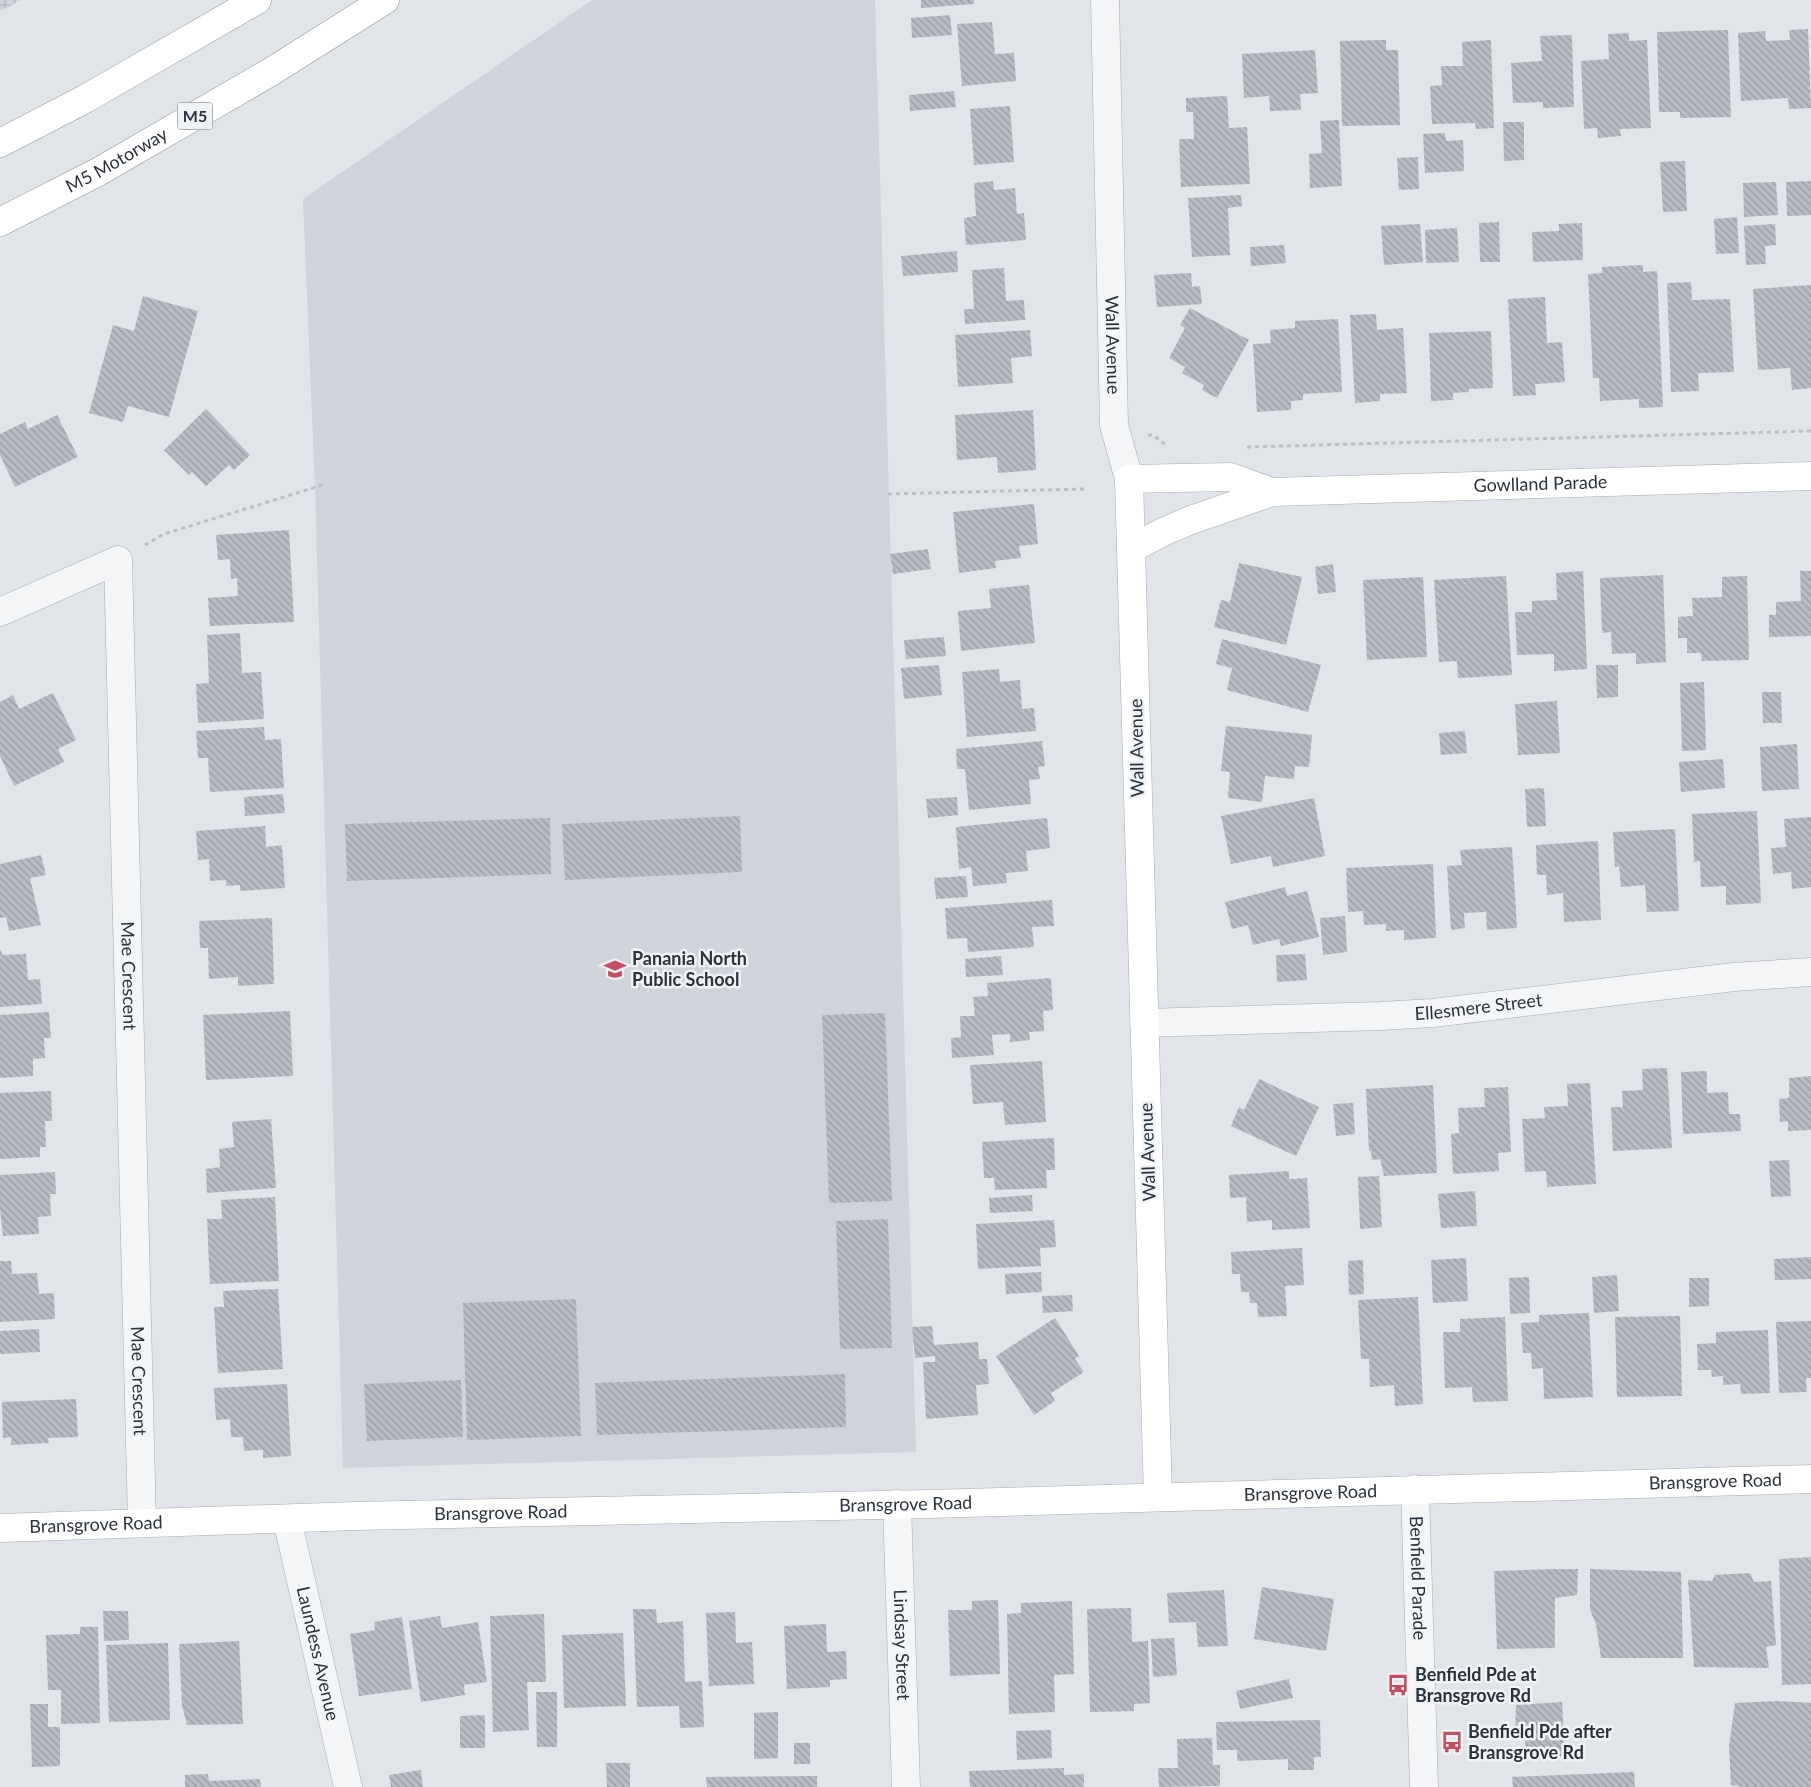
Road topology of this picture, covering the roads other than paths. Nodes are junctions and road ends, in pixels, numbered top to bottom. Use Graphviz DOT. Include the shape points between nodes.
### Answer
graph roads {
  1 [pos="257,0"];
  2 [pos="385,0"];
  3 [pos="1105,0"];
  4 [pos="0,143"];
  5 [pos="0,222"];
  6 [pos="1811,476"];
  7 [pos="1129,479"];
  8 [pos="1272,492"];
  9 [pos="1132,549"];
  10 [pos="0,612"];
  11 [pos="1811,972"];
  12 [pos="1144,1023"];
  13 [pos="1811,1479"];
  14 [pos="1415,1489"];
  15 [pos="1158,1497"];
  16 [pos="897,1504"];
  17 [pos="287,1519"];
  18 [pos="142,1522"];
  19 [pos="0,1528"];
  20 [pos="348,1787"];
  21 [pos="906,1787"];
  22 [pos="1424,1787"];
  1 -- 4 [label="main road" via="85,99"];
  2 -- 5 [label="main road, M5 Motorway / M5" via="269,73 106,167"];
  3 -- 7 [label="street, Wall Avenue" via="1114,425"];
  6 -- 8 [label="main road, Gowlland Parade"];
  7 -- 8 [label="main road, Gowlland Parade" via="1230,477"];
  7 -- 9 [label="main road, Wall Avenue"];
  8 -- 9 [label="main road, Gowlland Parade" via="1191,520"];
  9 -- 12 [label="main road, Wall Avenue"];
  10 -- 18 [label="street, Mae Crescent" via="118,560"];
  11 -- 12 [label="street, Ellesmere Street" via="1734,977 1381,1016"];
  12 -- 15 [label="main road, Wall Avenue"];
  13 -- 14 [label="main road, Bransgrove Road"];
  14 -- 15 [label="main road, Bransgrove Road"];
  14 -- 22 [label="street, Benfield Parade"];
  15 -- 16 [label="main road, Bransgrove Road"];
  16 -- 17 [label="main road, Bransgrove Road"];
  16 -- 21 [label="street, Lindsay Street"];
  17 -- 18 [label="main road, Bransgrove Road"];
  17 -- 20 [label="street, Laundess Avenue"];
  18 -- 19 [label="main road, Bransgrove Road"];
}
